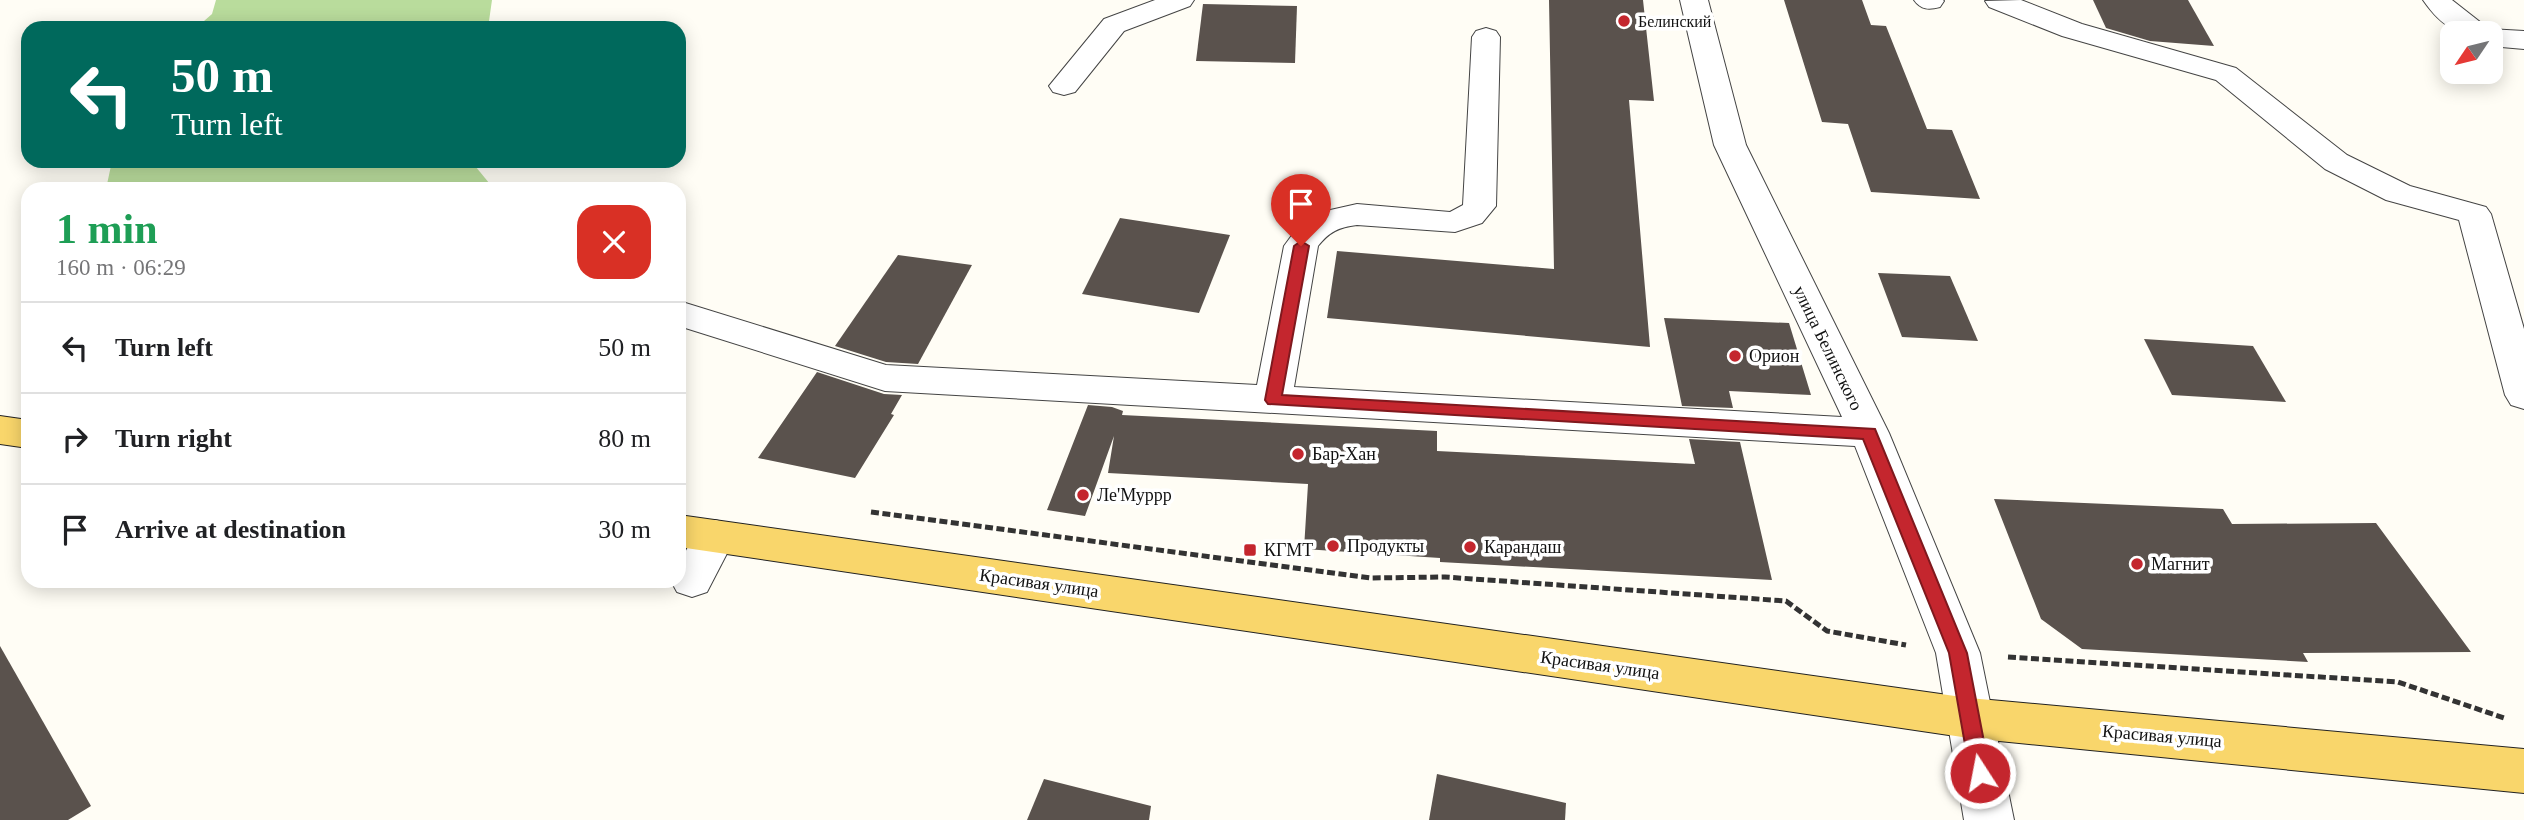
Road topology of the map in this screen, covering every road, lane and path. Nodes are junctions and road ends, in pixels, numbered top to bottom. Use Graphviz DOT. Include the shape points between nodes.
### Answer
graph roads {
  1 [pos="1180,0"];
  2 [pos="1694,0"];
  3 [pos="2437,0"];
  4 [pos="1999,1"];
  5 [pos="2460,21"];
  6 [pos="1486,37"];
  7 [pos="2503,38"];
  8 [pos="2524,40"];
  9 [pos="1064,86"];
  10 [pos="686,315"];
  11 [pos="2524,395"];
  12 [pos="1273,400"];
  13 [pos="0,429"];
  14 [pos="21,433"];
  15 [pos="1869,433"];
  16 [pos="861,510"];
  17 [pos="697,534"];
  18 [pos="692,580"];
  19 [pos="1958,653"];
  20 [pos="1969,718"];
  21 [pos="2511,721"];
  22 [pos="2524,771"];
  23 [pos="1989,820"];
  1 -- 9 [label="street" via="1114,24"];
  2 -- 15 [label="street, улица Белинского" via="1730,145"];
  3 -- 5 [label="street"];
  4 -- 11 [label="street" via="2072,30 2226,75 2336,162 2398,193 2474,214"];
  6 -- 12 [label="street" via="1479,206 1474,215 1450,222 1360,215 1329,220 1311,231 1301,246"];
  7 -- 8 [label="street"];
  10 -- 12 [label="street" via="885,378"];
  12 -- 15 [label="street"];
  13 -- 14 [label="main road"];
  15 -- 19 [label="street, улица Белинского"];
  16 -- 19 [label="path" via="1371,578 1445,577 1786,601 1827,632"];
  17 -- 18 [label="street"];
  17 -- 20 [label="main road, Красивая улица"];
  19 -- 20 [label="street, улица Белинского"];
  19 -- 21 [label="path" via="2398,682"];
  20 -- 22 [label="main road, Красивая улица"];
  20 -- 23 [label="street, улица Белинского"];
}
